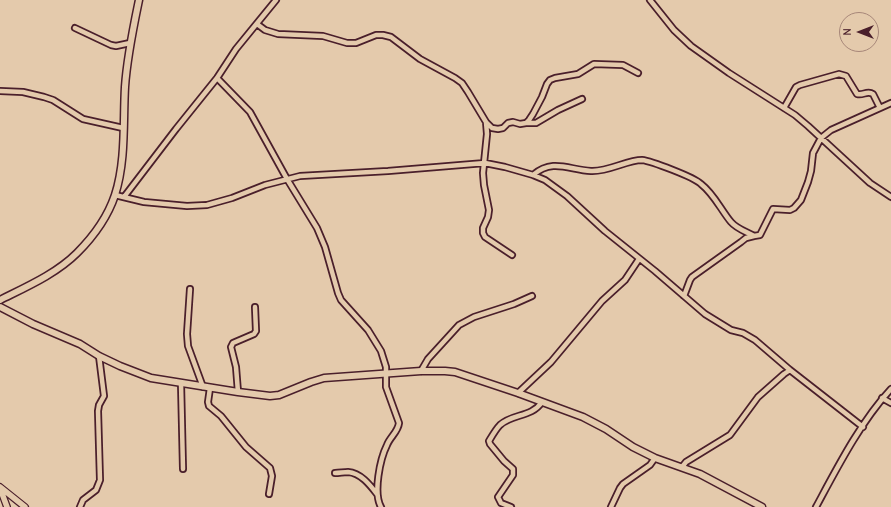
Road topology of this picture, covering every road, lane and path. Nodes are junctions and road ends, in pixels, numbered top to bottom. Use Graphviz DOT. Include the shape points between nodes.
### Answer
graph roads {
  1 [pos="139,0"];
  2 [pos="276,0"];
  3 [pos="650,0"];
  4 [pos="257,24"];
  5 [pos="75,28"];
  6 [pos="130,43"];
  7 [pos="638,73"];
  8 [pos="217,78"];
  9 [pos="0,91"];
  10 [pos="582,99"];
  11 [pos="891,103"];
  12 [pos="784,108"];
  13 [pos="880,108"];
  14 [pos="486,122"];
  15 [pos="526,123"];
  16 [pos="123,128"];
  17 [pos="821,138"];
  18 [pos="485,163"];
  19 [pos="534,175"];
  20 [pos="287,179"];
  21 [pos="115,195"];
  22 [pos="124,197"];
  23 [pos="891,197"];
  24 [pos="754,236"];
  25 [pos="512,255"];
  26 [pos="639,259"];
  27 [pos="190,289"];
  28 [pos="532,296"];
  29 [pos="684,296"];
  30 [pos="0,300"];
  31 [pos="0,307"];
  32 [pos="255,308"];
  33 [pos="99,356"];
  34 [pos="790,370"];
  35 [pos="421,371"];
  36 [pos="386,373"];
  37 [pos="181,383"];
  38 [pos="203,387"];
  39 [pos="210,388"];
  40 [pos="891,389"];
  41 [pos="238,392"];
  42 [pos="518,393"];
  43 [pos="882,398"];
  44 [pos="542,402"];
  45 [pos="891,403"];
  46 [pos="863,427"];
  47 [pos="655,458"];
  48 [pos="682,467"];
  49 [pos="183,469"];
  50 [pos="335,473"];
  51 [pos="0,487"];
  52 [pos="269,494"];
  53 [pos="377,494"];
  54 [pos="378,506"];
  55 [pos="7,507"];
  56 [pos="25,507"];
  57 [pos="80,507"];
  58 [pos="511,507"];
  59 [pos="611,507"];
  60 [pos="762,507"];
  61 [pos="816,507"];
  1 -- 6 [label="main road"];
  2 -- 4 [label="street"];
  3 -- 12 [label="street" via="674,30 691,46 729,74"];
  4 -- 8 [label="street"];
  4 -- 14 [label="street" via="278,34 323,36 347,43 356,43 376,35 391,37 420,59 462,83"];
  5 -- 6 [label="street" via="111,45"];
  6 -- 16 [label="main road"];
  7 -- 15 [label="street" via="623,65 594,64 578,74 550,80"];
  8 -- 20 [label="street" via="250,112"];
  8 -- 22 [label="street"];
  9 -- 16 [label="street" via="23,92 44,97 83,120"];
  10 -- 15 [label="street" via="536,123"];
  11 -- 13 [label="street"];
  12 -- 13 [label="street" via="800,84 839,74 846,76 857,94 873,94"];
  12 -- 17 [label="street"];
  13 -- 17 [label="street" via="831,130"];
  14 -- 15 [label="street" via="492,128 498,129 512,122"];
  14 -- 18 [label="street" via="488,134"];
  16 -- 21 [label="main road"];
  17 -- 23 [label="street" via="870,183"];
  17 -- 24 [label="street" via="813,153 810,176 801,200 790,210 773,209 760,235"];
  18 -- 19 [label="street"];
  18 -- 20 [label="street"];
  18 -- 25 [label="street" via="483,173 489,210 483,233"];
  19 -- 24 [label="street" via="546,166 597,171 639,160 652,162 702,184 731,222"];
  19 -- 26 [label="street" via="567,196"];
  20 -- 22 [label="street" via="265,184 207,205 144,202"];
  20 -- 36 [label="street" via="317,228 341,300 368,330 381,351"];
  21 -- 22 [label="street"];
  21 -- 30 [label="main road" via="105,217 77,253 53,272"];
  24 -- 29 [label="street" via="746,238 692,277"];
  26 -- 29 [label="street"];
  26 -- 42 [label="street" via="625,280 602,301 551,362"];
  27 -- 38 [label="street" via="188,346"];
  28 -- 35 [label="street" via="459,325 428,359"];
  29 -- 34 [label="street" via="718,323 755,340"];
  31 -- 33 [label="main road" via="80,344"];
  32 -- 41 [label="street" via="256,331 233,343 231,347"];
  33 -- 37 [label="main road" via="151,378"];
  33 -- 57 [label="street" via="104,396 98,411 100,480 96,490 83,500"];
  34 -- 46 [label="street"];
  34 -- 48 [label="street" via="758,397 730,435"];
  35 -- 36 [label="main road"];
  35 -- 42 [label="main road" via="455,372"];
  36 -- 41 [label="main road" via="324,378 279,395"];
  36 -- 53 [label="street" via="386,387 399,423 387,444"];
  37 -- 38 [label="main road"];
  37 -- 49 [label="street"];
  38 -- 39 [label="main road"];
  39 -- 41 [label="main road"];
  39 -- 52 [label="street" via="209,406 221,416 246,447 270,468 272,476"];
  40 -- 43 [label="street"];
  42 -- 44 [label="main road"];
  43 -- 45 [label="street"];
  43 -- 46 [label="street"];
  44 -- 47 [label="main road" via="592,421 633,448"];
  44 -- 58 [label="street" via="532,412 501,424 489,441 513,469 513,475 498,497 501,502"];
  46 -- 61 [label="street"];
  47 -- 48 [label="main road"];
  47 -- 59 [label="street" via="650,465 623,484"];
  48 -- 60 [label="main road" via="722,484"];
  50 -- 53 [label="street" via="346,472 360,476"];
  51 -- 55 [label="street"];
  51 -- 56 [label="street"];
  53 -- 54 [label="street"];
}
